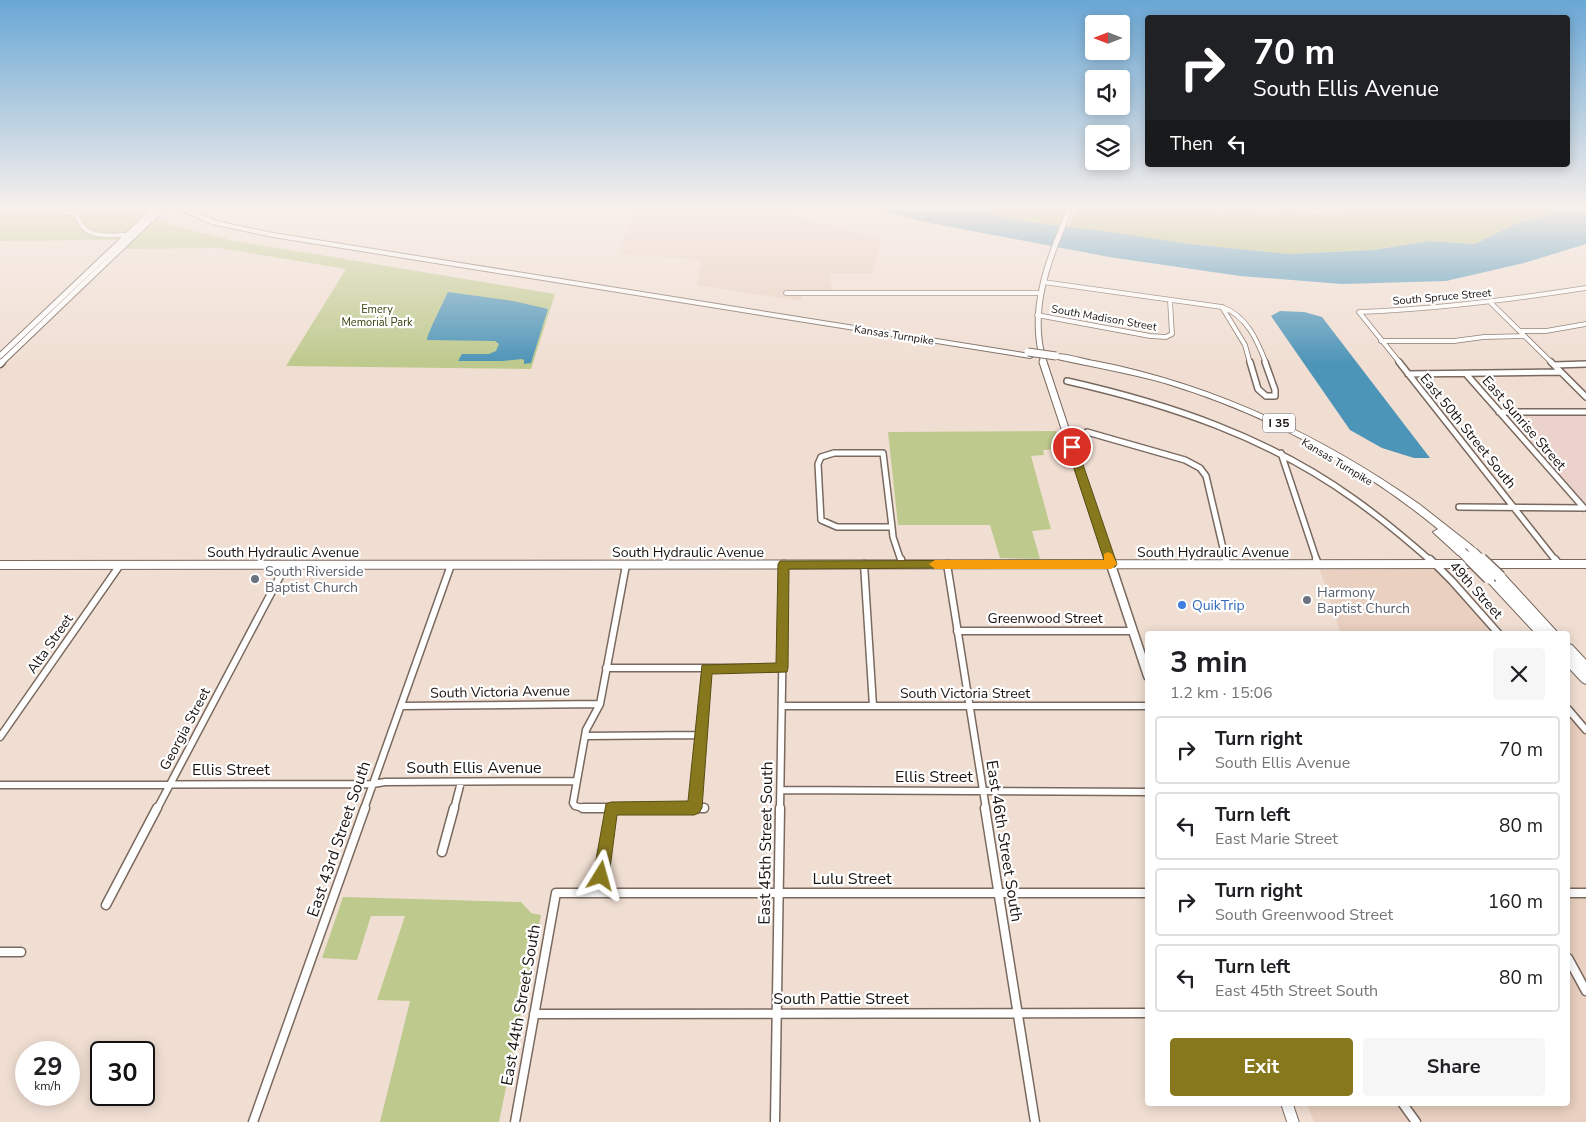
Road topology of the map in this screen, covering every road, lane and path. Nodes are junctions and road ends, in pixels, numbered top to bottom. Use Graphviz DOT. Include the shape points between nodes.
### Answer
graph roads {
  1 [pos="103,258"];
  2 [pos="111,258"];
  3 [pos="421,258"];
  4 [pos="441,258"];
  5 [pos="1052,258"];
  6 [pos="1043,282"];
  7 [pos="1586,288"];
  8 [pos="786,293"];
  9 [pos="1040,293"];
  10 [pos="60,299"];
  11 [pos="69,299"];
  12 [pos="1170,301"];
  13 [pos="1491,303"];
  14 [pos="1225,307"];
  15 [pos="1359,312"];
  16 [pos="1037,315"];
  17 [pos="1586,324"];
  18 [pos="1520,331"];
  19 [pos="1525,336"];
  20 [pos="1381,341"];
  21 [pos="1029,354"];
  22 [pos="0,356"];
  23 [pos="1056,358"];
  24 [pos="0,364"];
  25 [pos="1586,364"];
  26 [pos="1554,365"];
  27 [pos="1561,372"];
  28 [pos="1408,374"];
  29 [pos="1467,374"];
  30 [pos="1067,381"];
  31 [pos="1586,397"];
  32 [pos="1500,412"];
  33 [pos="1586,412"];
  34 [pos="1088,432"];
  35 [pos="1281,453"];
  36 [pos="1459,507"];
  37 [pos="1515,508"];
  38 [pos="1585,508"];
  39 [pos="892,527"];
  40 [pos="784,564"];
  41 [pos="864,564"];
  42 [pos="902,564"];
  43 [pos="947,564"];
  44 [pos="1111,564"];
  45 [pos="1227,564"];
  46 [pos="1318,564"];
  47 [pos="1435,564"];
  48 [pos="1559,564"];
  49 [pos="1586,564"];
  50 [pos="0,565"];
  51 [pos="120,565"];
  52 [pos="286,565"];
  53 [pos="451,565"];
  54 [pos="626,565"];
  55 [pos="957,631"];
  56 [pos="1133,631"];
  57 [pos="1496,631"];
  58 [pos="1540,631"];
  59 [pos="1551,631"];
  60 [pos="1570,650"];
  61 [pos="1570,662"];
  62 [pos="1145,667"];
  63 [pos="1586,667"];
  64 [pos="606,668"];
  65 [pos="782,668"];
  66 [pos="706,669"];
  67 [pos="1586,679"];
  68 [pos="600,704"];
  69 [pos="401,706"];
  70 [pos="782,706"];
  71 [pos="873,706"];
  72 [pos="969,706"];
  73 [pos="1145,706"];
  74 [pos="1570,711"];
  75 [pos="1586,730"];
  76 [pos="585,736"];
  77 [pos="701,736"];
  78 [pos="0,737"];
  79 [pos="576,781"];
  80 [pos="461,782"];
  81 [pos="0,784"];
  82 [pos="373,784"];
  83 [pos="170,785"];
  84 [pos="781,790"];
  85 [pos="983,791"];
  86 [pos="1145,792"];
  87 [pos="611,808"];
  88 [pos="694,808"];
  89 [pos="704,808"];
  90 [pos="442,852"];
  91 [pos="1145,892"];
  92 [pos="598,893"];
  93 [pos="779,893"];
  94 [pos="999,893"];
  95 [pos="1570,893"];
  96 [pos="1586,893"];
  97 [pos="556,894"];
  98 [pos="106,905"];
  99 [pos="0,952"];
  100 [pos="21,952"];
  101 [pos="1570,962"];
  102 [pos="1586,991"];
  103 [pos="1145,1013"];
  104 [pos="534,1014"];
  105 [pos="777,1014"];
  106 [pos="1018,1014"];
  107 [pos="1288,1106"];
  108 [pos="1404,1106"];
  109 [pos="253,1122"];
  110 [pos="515,1122"];
  111 [pos="775,1122"];
  112 [pos="1035,1122"];
  113 [pos="1293,1122"];
  114 [pos="1416,1122"];
  1 -- 10 [label="street"];
  2 -- 11 [label="street"];
  3 -- 21 [label="highway, Kansas Turnpike / I 35"];
  4 -- 21 [label="highway, Kansas Turnpike / I 35"];
  5 -- 6 [label="main road"];
  6 -- 9 [label="main road"];
  6 -- 12 [label="street"];
  7 -- 13 [label="street, South Spruce Street"];
  8 -- 9 [label="street, South Madison Street"];
  9 -- 16 [label="main road"];
  10 -- 11 [label="street"];
  10 -- 22 [label="street"];
  11 -- 24 [label="street"];
  12 -- 14 [label="street"];
  12 -- 16 [label="street, South Madison Street" via="1173,329 1168,336 1150,336"];
  13 -- 15 [label="street, South Spruce Street"];
  13 -- 18 [label="street"];
  14 -- 14 [label="street" via="1240,316 1259,346 1275,396 1266,396 1258,389 1245,344"];
  15 -- 20 [label="street, East 50th Street South"];
  16 -- 44 [label="main road" via="1040,351"];
  17 -- 18 [label="street" via="1546,331"];
  18 -- 19 [label="street"];
  19 -- 20 [label="street" via="1484,336 1454,342"];
  19 -- 26 [label="street"];
  20 -- 28 [label="street, East 50th Street South"];
  21 -- 23 [label="highway, Kansas Turnpike / I 35"];
  23 -- 58 [label="highway, Kansas Turnpike / I 35, bridge" via="1177,388 1222,404 1322,451 1428,523 1489,578"];
  23 -- 59 [label="highway, Kansas Turnpike / I 35, bridge" via="1104,364 1223,399 1332,451 1421,509 1500,577"];
  25 -- 26 [label="street"];
  26 -- 27 [label="street"];
  27 -- 29 [label="street"];
  27 -- 31 [label="street"];
  28 -- 29 [label="street"];
  28 -- 37 [label="street, East 50th Street South"];
  29 -- 32 [label="street, East Sunrise Street"];
  30 -- 35 [label="street, 49th Street" via="1153,401 1219,424"];
  32 -- 33 [label="street"];
  32 -- 38 [label="street, East Sunrise Street"];
  34 -- 45 [label="street" via="1185,460 1204,472"];
  35 -- 46 [label="street"];
  35 -- 47 [label="street, 49th Street" via="1359,502"];
  36 -- 37 [label="street"];
  37 -- 38 [label="street"];
  37 -- 48 [label="street, East 50th Street South"];
  39 -- 39 [label="street" via="883,453 834,453 821,457 818,464 821,519 825,524"];
  39 -- 42 [label="street"];
  40 -- 41 [label="street, South Hydraulic Avenue"];
  40 -- 54 [label="street, South Hydraulic Avenue"];
  40 -- 65 [label="street, East 45th Street South"];
  41 -- 42 [label="street, South Hydraulic Avenue"];
  41 -- 71 [label="street"];
  42 -- 43 [label="street, South Hydraulic Avenue"];
  43 -- 44 [label="street, South Hydraulic Avenue"];
  43 -- 55 [label="street, East 46th Street South"];
  44 -- 45 [label="street, South Hydraulic Avenue"];
  44 -- 56 [label="main road"];
  45 -- 46 [label="street, South Hydraulic Avenue"];
  46 -- 47 [label="street, South Hydraulic Avenue"];
  47 -- 48 [label="street, South Hydraulic Avenue"];
  47 -- 57 [label="street, 49th Street"];
  48 -- 49 [label="street, South Hydraulic Avenue"];
  50 -- 51 [label="street, South Hydraulic Avenue"];
  51 -- 52 [label="street, South Hydraulic Avenue"];
  51 -- 78 [label="street, Alta Street"];
  52 -- 53 [label="street, South Hydraulic Avenue"];
  52 -- 83 [label="street, Georgia Street"];
  53 -- 54 [label="street, South Hydraulic Avenue"];
  53 -- 69 [label="street, East 43rd Street South"];
  54 -- 64 [label="street"];
  55 -- 56 [label="street, Greenwood Street"];
  55 -- 72 [label="street, East 46th Street South"];
  56 -- 62 [label="main road"];
  60 -- 63 [label="highway"];
  61 -- 67 [label="highway"];
  64 -- 66 [label="street"];
  64 -- 68 [label="street"];
  65 -- 66 [label="street"];
  65 -- 70 [label="street, East 45th Street South"];
  66 -- 77 [label="street"];
  68 -- 69 [label="street, South Victoria Avenue"];
  68 -- 76 [label="street"];
  69 -- 82 [label="street, East 43rd Street South"];
  70 -- 71 [label="street, South Victoria Street"];
  70 -- 84 [label="street, East 45th Street South"];
  71 -- 72 [label="street, South Victoria Street"];
  72 -- 73 [label="street, South Victoria Street"];
  72 -- 85 [label="street, East 46th Street South"];
  74 -- 75 [label="street"];
  76 -- 77 [label="street"];
  76 -- 79 [label="street"];
  77 -- 88 [label="street"];
  79 -- 80 [label="street, South Ellis Avenue"];
  79 -- 87 [label="street" via="573,803 579,807"];
  80 -- 82 [label="street, South Ellis Avenue"];
  80 -- 90 [label="street"];
  81 -- 83 [label="street, Ellis Street"];
  82 -- 83 [label="street, Ellis Street"];
  82 -- 109 [label="street, East 43rd Street South"];
  83 -- 98 [label="street, Georgia Street"];
  84 -- 85 [label="street, Ellis Street"];
  84 -- 93 [label="street, East 45th Street South"];
  85 -- 86 [label="street, Ellis Street"];
  85 -- 94 [label="street, East 46th Street South"];
  87 -- 88 [label="street"];
  87 -- 92 [label="street"];
  88 -- 89 [label="street"];
  91 -- 94 [label="street, Lulu Street"];
  92 -- 93 [label="street, Lulu Street"];
  92 -- 97 [label="street, Lulu Street"];
  93 -- 94 [label="street, Lulu Street"];
  93 -- 105 [label="street, East 45th Street South"];
  94 -- 106 [label="street, East 46th Street South"];
  95 -- 96 [label="street"];
  97 -- 104 [label="street, East 44th Street South"];
  99 -- 100 [label="street"];
  101 -- 102 [label="street"];
  103 -- 106 [label="street, South Pattie Street"];
  104 -- 105 [label="street, South Pattie Street"];
  104 -- 110 [label="street, East 44th Street South"];
  105 -- 106 [label="street, South Pattie Street"];
  105 -- 111 [label="street, East 45th Street South"];
  106 -- 112 [label="street, East 46th Street South"];
  107 -- 113 [label="main road"];
  108 -- 114 [label="street"];
}
